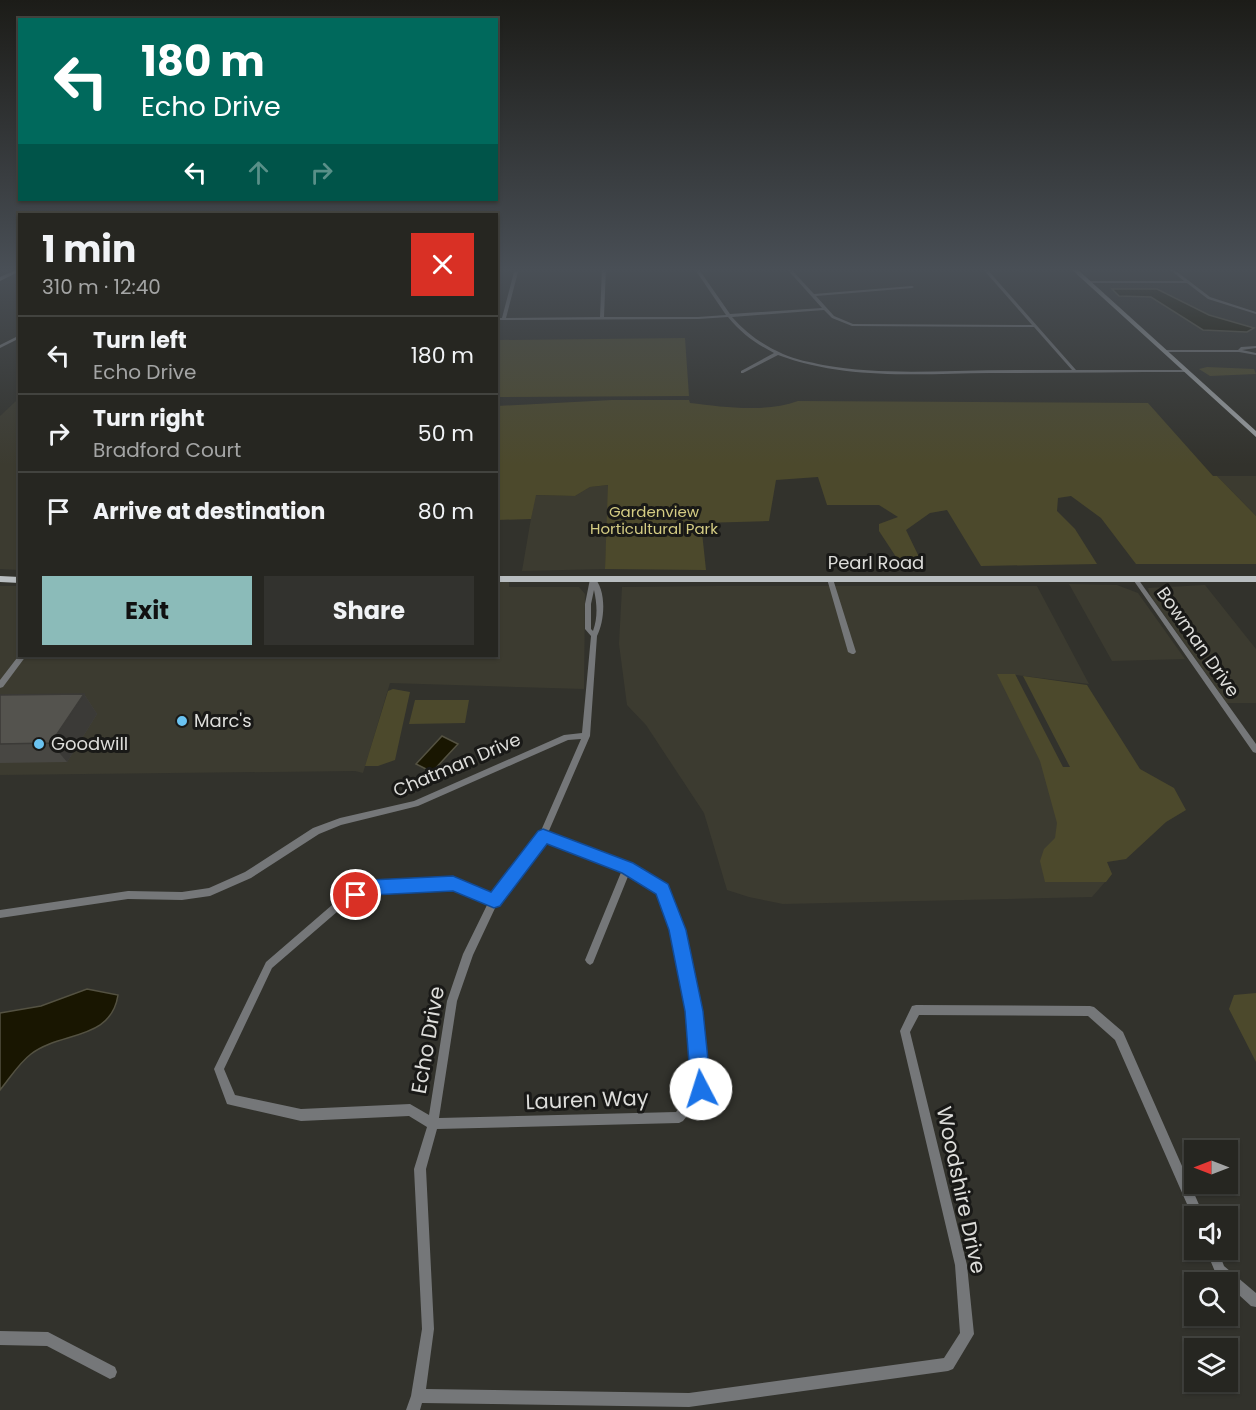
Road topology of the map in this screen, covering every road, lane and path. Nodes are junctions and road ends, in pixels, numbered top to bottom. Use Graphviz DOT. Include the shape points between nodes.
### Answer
graph roads {
  1 [pos="746,334"];
  2 [pos="1042,334"];
  3 [pos="1145,334"];
  4 [pos="18,337"];
  5 [pos="0,347"];
  6 [pos="1256,347"];
  7 [pos="1164,351"];
  8 [pos="1239,351"];
  9 [pos="778,353"];
  10 [pos="1256,354"];
  11 [pos="1075,371"];
  12 [pos="1186,371"];
  13 [pos="743,372"];
  14 [pos="1256,435"];
  15 [pos="0,579"];
  16 [pos="18,579"];
  17 [pos="498,579"];
  18 [pos="592,579"];
  19 [pos="830,579"];
  20 [pos="1256,579"];
  21 [pos="1136,580"];
  22 [pos="852,652"];
  23 [pos="21,657"];
  24 [pos="0,683"];
  25 [pos="586,736"];
  26 [pos="1256,750"];
  27 [pos="543,836"];
  28 [pos="627,868"];
  29 [pos="494,901"];
  30 [pos="0,914"];
  31 [pos="590,960"];
  32 [pos="433,1124"];
  33 [pos="1194,1206"];
  34 [pos="1216,1260"];
  35 [pos="1256,1301"];
  36 [pos="0,1338"];
  37 [pos="110,1372"];
  38 [pos="418,1396"];
  39 [pos="689,1405"];
  40 [pos="413,1410"];
  1 -- 9 [label="street"];
  2 -- 11 [label="street"];
  3 -- 7 [label="street"];
  4 -- 5 [label="street"];
  6 -- 8 [label="street"];
  7 -- 8 [label="street"];
  7 -- 12 [label="street"];
  8 -- 10 [label="street"];
  9 -- 11 [label="street" via="841,369 874,372"];
  9 -- 13 [label="street"];
  11 -- 12 [label="street"];
  12 -- 14 [label="street"];
  15 -- 16 [label="main road"];
  17 -- 18 [label="main road, Pearl Road"];
  18 -- 19 [label="main road, Pearl Road"];
  18 -- 25 [label="street, Echo Drive" via="588,629 594,636"];
  19 -- 21 [label="main road, Pearl Road"];
  19 -- 22 [label="street"];
  20 -- 21 [label="main road, Pearl Road"];
  21 -- 26 [label="street, Bowman Drive"];
  23 -- 24 [label="street"];
  25 -- 27 [label="street, Echo Drive"];
  25 -- 30 [label="street, Chatman Drive" via="567,737 415,804 316,831 248,875 210,892 128,895"];
  27 -- 28 [label="street, Lauren Way"];
  27 -- 29 [label="street, Echo Drive"];
  28 -- 31 [label="street"];
  28 -- 32 [label="street, Lauren Way" via="663,889 678,930 694,1011 701,1089 679,1117"];
  29 -- 32 [label="street, Echo Drive" via="468,954 452,1001"];
  29 -- 32 [label="street" via="453,884 370,888 342,902 269,964 219,1068 231,1100 301,1115 410,1110"];
  32 -- 38 [label="street, Echo Drive" via="420,1169 428,1329"];
  33 -- 39 [label="street, Woodshire Drive" via="1119,1036 1090,1011 916,1010 905,1031 961,1265 967,1334 948,1364"];
  34 -- 35 [label="street" via="1220,1270"];
  36 -- 37 [label="street" via="48,1339"];
  38 -- 39 [label="street, Woodshire Drive"];
  38 -- 40 [label="street, Echo Drive"];
}
